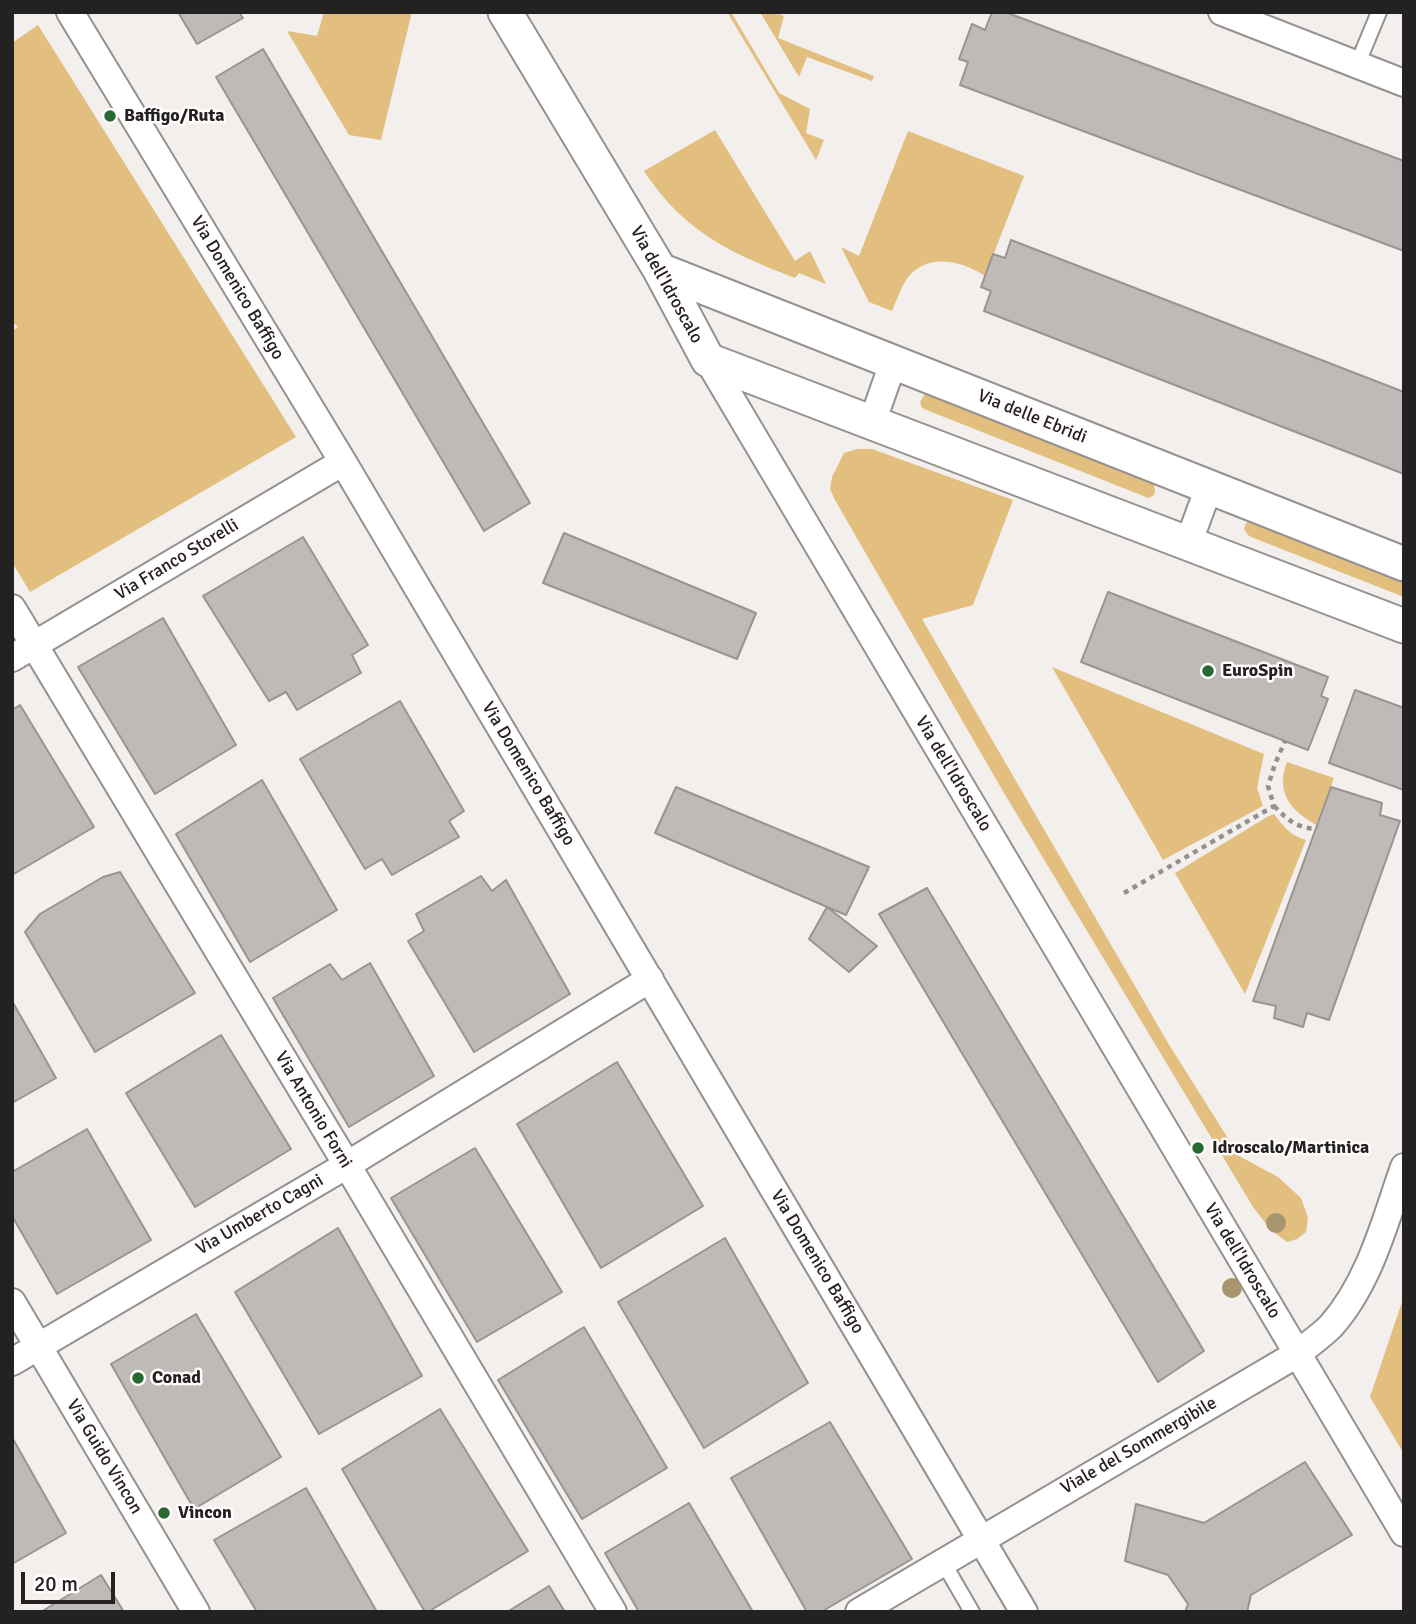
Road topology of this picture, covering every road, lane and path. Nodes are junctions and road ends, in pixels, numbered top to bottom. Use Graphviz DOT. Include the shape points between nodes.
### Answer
graph roads {
  1 [pos="70,12"];
  2 [pos="505,12"];
  3 [pos="1222,12"];
  4 [pos="1379,12"];
  5 [pos="1357,65"];
  6 [pos="1404,83"];
  7 [pos="660,270"];
  8 [pos="708,359"];
  9 [pos="893,363"];
  10 [pos="872,423"];
  11 [pos="343,462"];
  12 [pos="1209,487"];
  13 [pos="1188,544"];
  14 [pos="1404,564"];
  15 [pos="12,608"];
  16 [pos="1404,626"];
  17 [pos="23,652"];
  18 [pos="1285,741"];
  19 [pos="1273,806"];
  20 [pos="1315,829"];
  21 [pos="1124,893"];
  22 [pos="650,979"];
  23 [pos="346,1165"];
  24 [pos="1404,1167"];
  25 [pos="12,1302"];
  26 [pos="38,1346"];
  27 [pos="1297,1353"];
  28 [pos="12,1362"];
  29 [pos="1404,1533"];
  30 [pos="981,1539"];
  31 [pos="943,1562"];
  32 [pos="197,1612"];
  33 [pos="612,1612"];
  34 [pos="859,1612"];
  35 [pos="972,1612"];
  36 [pos="1024,1612"];
  1 -- 11 [label="street, Via Domenico Baffigo"];
  2 -- 7 [label="street, Via dell'Idroscalo"];
  3 -- 5 [label="street"];
  4 -- 5 [label="lane"];
  5 -- 6 [label="street"];
  7 -- 8 [label="street, Via dell'Idroscalo"];
  7 -- 9 [label="street, Via delle Ebridi"];
  8 -- 10 [label="street"];
  8 -- 27 [label="street, Via dell'Idroscalo"];
  9 -- 10 [label="street"];
  9 -- 12 [label="street, Via delle Ebridi"];
  10 -- 13 [label="street"];
  11 -- 17 [label="street, Via Franco Storelli"];
  11 -- 22 [label="street, Via Domenico Baffigo"];
  12 -- 13 [label="street"];
  12 -- 14 [label="street, Via delle Ebridi"];
  13 -- 16 [label="street"];
  15 -- 17 [label="street, Via Antonio Forni"];
  17 -- 23 [label="street, Via Antonio Forni"];
  18 -- 19 [label="path" via="1268,786"];
  19 -- 20 [label="path" via="1299,827"];
  19 -- 21 [label="path"];
  22 -- 23 [label="street, Via Umberto Cagni"];
  22 -- 30 [label="street, Via Domenico Baffigo"];
  23 -- 26 [label="street, Via Umberto Cagni"];
  23 -- 33 [label="street, Via Antonio Forni"];
  24 -- 27 [label="street, Viale del Sommergibile" via="1363,1278 1331,1326"];
  25 -- 26 [label="street, Via Guido Vincon"];
  26 -- 28 [label="street, Via Umberto Cagni"];
  26 -- 32 [label="street, Via Guido Vincon"];
  27 -- 29 [label="street, Via dell'Idroscalo"];
  27 -- 30 [label="street, Viale del Sommergibile"];
  30 -- 31 [label="street, Viale del Sommergibile"];
  30 -- 36 [label="street"];
  31 -- 34 [label="street, Viale del Sommergibile"];
  31 -- 35 [label="lane"];
}
